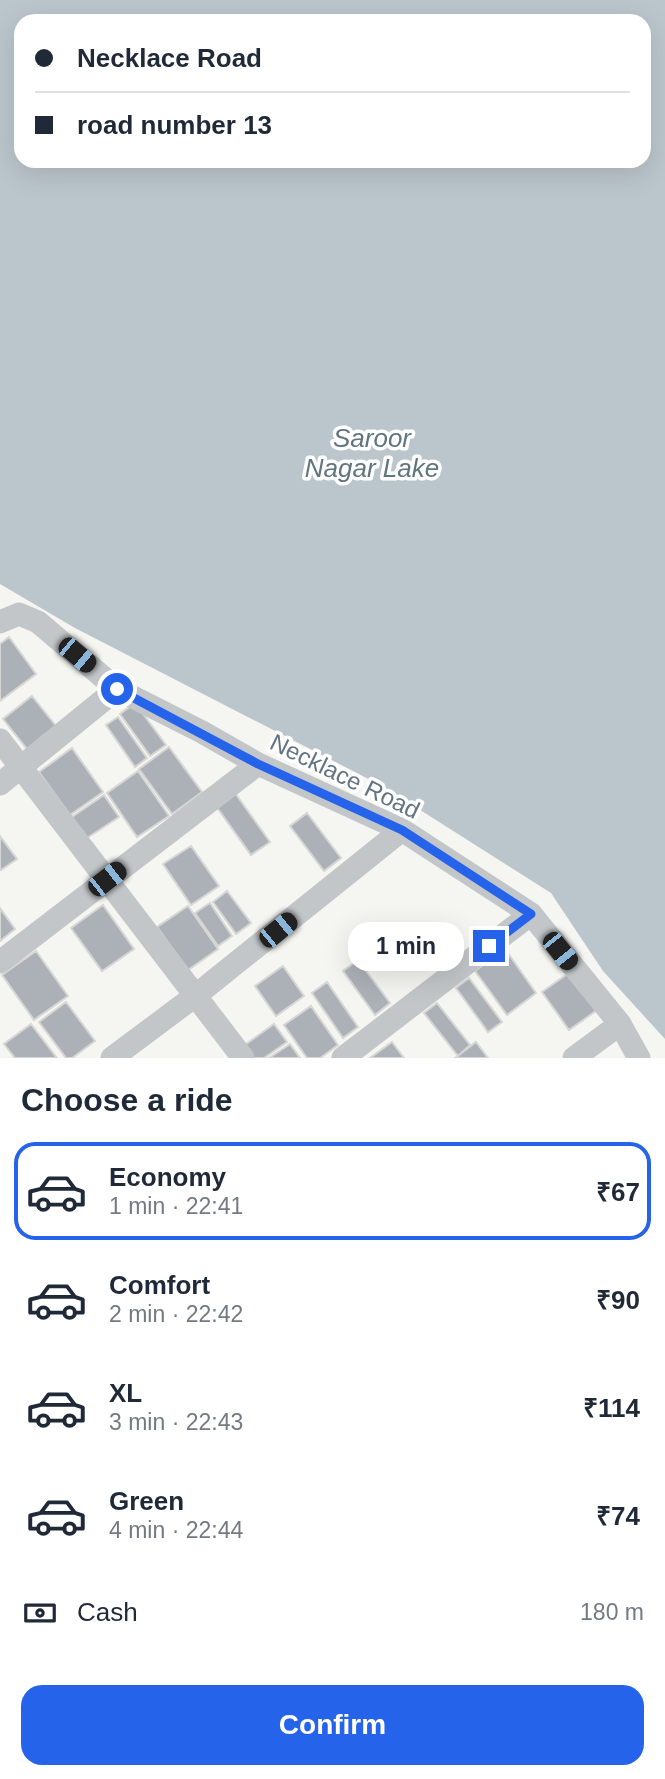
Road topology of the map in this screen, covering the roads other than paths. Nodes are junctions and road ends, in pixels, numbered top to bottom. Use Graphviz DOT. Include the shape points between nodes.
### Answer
graph roads {
  1 [pos="9,618"];
  2 [pos="117,689"];
  3 [pos="0,740"];
  4 [pos="258,764"];
  5 [pos="20,767"];
  6 [pos="0,784"];
  7 [pos="402,830"];
  8 [pos="107,879"];
  9 [pos="531,914"];
  10 [pos="0,962"];
  11 [pos="195,996"];
  12 [pos="620,1024"];
  13 [pos="112,1058"];
  14 [pos="243,1058"];
  15 [pos="343,1058"];
  16 [pos="574,1058"];
  17 [pos="639,1058"];
  1 -- 2 [label="street, Necklace Road" via="38,622"];
  2 -- 4 [label="street, Necklace Road"];
  2 -- 5 [label="street"];
  3 -- 5 [label="street"];
  4 -- 7 [label="street, Necklace Road"];
  4 -- 8 [label="street"];
  5 -- 6 [label="street"];
  5 -- 8 [label="street"];
  7 -- 9 [label="street, Necklace Road"];
  7 -- 11 [label="street"];
  8 -- 10 [label="street"];
  8 -- 11 [label="street"];
  9 -- 12 [label="street, Necklace Road"];
  9 -- 15 [label="street"];
  11 -- 13 [label="street"];
  11 -- 14 [label="street"];
  12 -- 16 [label="street"];
  12 -- 17 [label="street, Necklace Road"];
}
